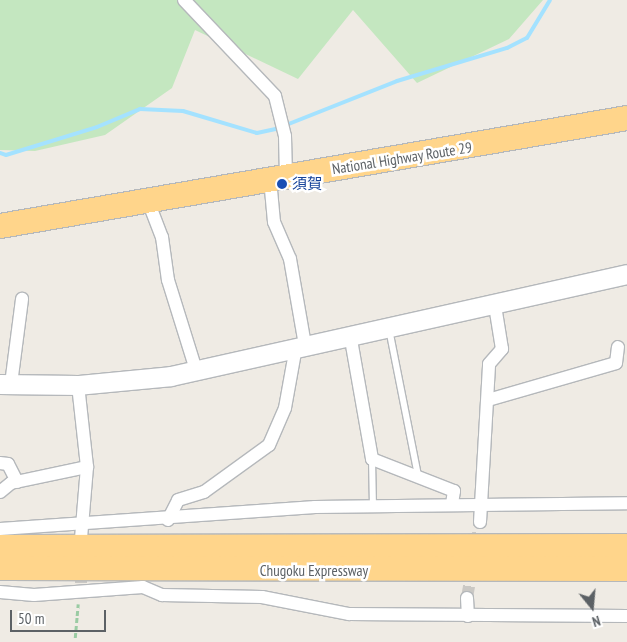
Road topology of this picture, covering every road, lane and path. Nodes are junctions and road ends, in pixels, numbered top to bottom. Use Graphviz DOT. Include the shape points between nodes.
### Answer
graph roads {
  1 [pos="184,0"];
  2 [pos="627,118"];
  3 [pos="278,178"];
  4 [pos="148,200"];
  5 [pos="0,226"];
  6 [pos="627,274"];
  7 [pos="22,299"];
  8 [pos="496,306"];
  9 [pos="388,325"];
  10 [pos="350,334"];
  11 [pos="301,346"];
  12 [pos="618,347"];
  13 [pos="196,370"];
  14 [pos="6,384"];
  15 [pos="78,385"];
  16 [pos="488,400"];
  17 [pos="372,459"];
  18 [pos="0,463"];
  19 [pos="87,467"];
  20 [pos="419,480"];
  21 [pos="17,482"];
  22 [pos="0,492"];
  23 [pos="484,502"];
  24 [pos="452,503"];
  25 [pos="627,503"];
  26 [pos="373,505"];
  27 [pos="168,520"];
  28 [pos="480,522"];
  29 [pos="85,524"];
  30 [pos="0,529"];
  31 [pos="81,538"];
  32 [pos="627,546"];
  33 [pos="0,547"];
  34 [pos="0,568"];
  35 [pos="627,569"];
  36 [pos="80,586"];
  37 [pos="0,592"];
  38 [pos="467,598"];
  39 [pos="468,616"];
  40 [pos="627,616"];
  41 [pos="75,638"];
  1 -- 3 [label="street" via="275,96 285,136"];
  2 -- 3 [label="highway, National Highway Route 29"];
  3 -- 4 [label="highway, National Highway Route 29"];
  3 -- 11 [label="street" via="274,222 290,259"];
  4 -- 5 [label="highway, National Highway Route 29"];
  4 -- 13 [label="street" via="162,237 168,280"];
  6 -- 8 [label="street"];
  7 -- 14 [label="street"];
  8 -- 9 [label="street"];
  8 -- 16 [label="street" via="502,349 489,364"];
  9 -- 10 [label="street"];
  9 -- 20 [label="lane"];
  10 -- 11 [label="street"];
  10 -- 17 [label="street"];
  11 -- 13 [label="street"];
  11 -- 27 [label="street" via="286,408 270,445 204,492 178,500"];
  12 -- 16 [label="street" via="616,363"];
  13 -- 15 [label="street"];
  14 -- 15 [label="street"];
  15 -- 19 [label="street"];
  16 -- 23 [label="street"];
  17 -- 20 [label="street"];
  17 -- 26 [label="lane"];
  18 -- 21 [label="street" via="8,464"];
  19 -- 21 [label="street"];
  19 -- 29 [label="street"];
  20 -- 24 [label="street" via="454,491"];
  21 -- 22 [label="street"];
  23 -- 24 [label="street"];
  23 -- 25 [label="street"];
  23 -- 28 [label="street"];
  24 -- 26 [label="street"];
  26 -- 27 [label="street"];
  27 -- 29 [label="street"];
  29 -- 30 [label="street"];
  29 -- 31 [label="street"];
  32 -- 33 [label="highway, Chugoku Expressway"];
  34 -- 35 [label="highway, Chugoku Expressway"];
  36 -- 37 [label="street" via="34,595"];
  36 -- 39 [label="street" via="144,587 162,595 262,597 350,614"];
  36 -- 41 [label="path"];
  38 -- 39 [label="street"];
  39 -- 40 [label="street"];
}
